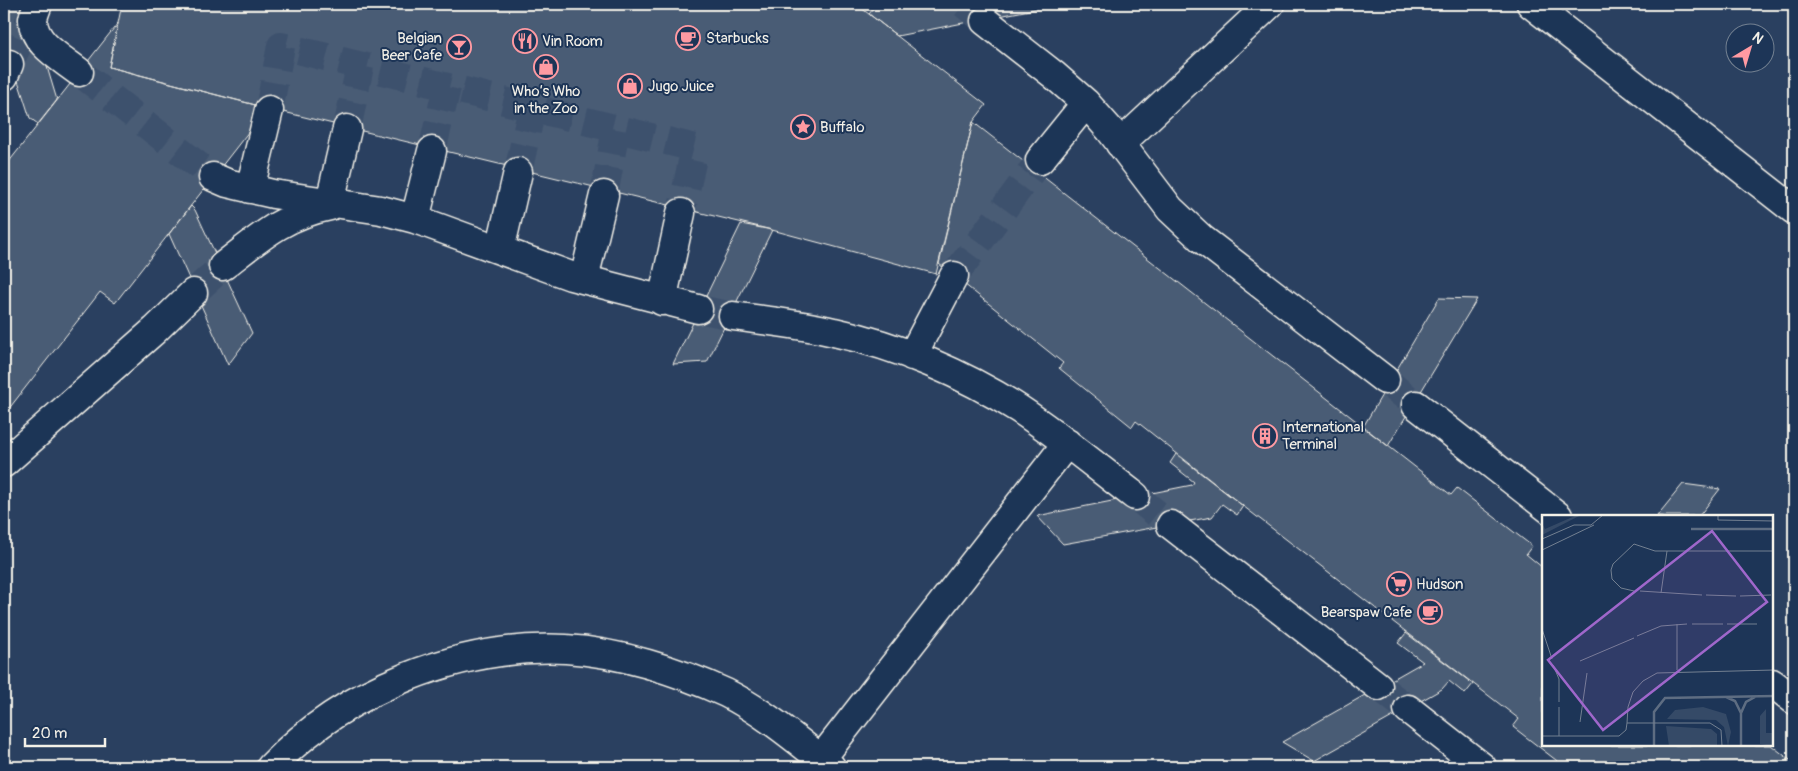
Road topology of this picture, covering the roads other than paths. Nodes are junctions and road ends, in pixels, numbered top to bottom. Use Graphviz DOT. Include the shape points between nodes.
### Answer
graph roads {
  1 [pos="1270,4"];
  2 [pos="1531,4"];
  3 [pos="32,16"];
  4 [pos="985,21"];
  5 [pos="79,72"];
  6 [pos="1086,103"];
  7 [pos="269,110"];
  8 [pos="347,129"];
  9 [pos="1120,144"];
  10 [pos="432,151"];
  11 [pos="1040,160"];
  12 [pos="518,172"];
  13 [pos="213,177"];
  14 [pos="250,189"];
  15 [pos="604,195"];
  16 [pos="342,204"];
  17 [pos="1794,210"];
  18 [pos="682,213"];
  19 [pos="415,219"];
  20 [pos="500,250"];
  21 [pos="223,266"];
  22 [pos="954,276"];
  23 [pos="584,279"];
  24 [pos="193,293"];
  25 [pos="662,301"];
  26 [pos="698,309"];
  27 [pos="732,316"];
  28 [pos="912,356"];
  29 [pos="1385,380"];
  30 [pos="1416,404"];
  31 [pos="1067,443"];
  32 [pos="4,463"];
  33 [pos="1135,496"];
  34 [pos="1557,515"];
  35 [pos="1171,525"];
  36 [pos="1773,684"];
  37 [pos="1378,686"];
  38 [pos="1794,700"];
  39 [pos="1408,709"];
  40 [pos="826,763"];
  41 [pos="271,767"];
  42 [pos="1482,767"];
  1 -- 9 [label="lane"];
  2 -- 17 [label="lane"];
  3 -- 5 [label="lane" via="38,4 33,19 38,37"];
  4 -- 6 [label="lane"];
  6 -- 9 [label="lane"];
  6 -- 11 [label="lane"];
  7 -- 14 [label="lane"];
  8 -- 16 [label="lane"];
  9 -- 29 [label="lane" via="1170,209 1202,239"];
  10 -- 19 [label="lane"];
  12 -- 20 [label="lane"];
  13 -- 14 [label="lane"];
  14 -- 16 [label="lane"];
  15 -- 23 [label="lane"];
  16 -- 19 [label="lane"];
  16 -- 21 [label="lane" via="310,210 288,219 267,231"];
  18 -- 25 [label="lane"];
  19 -- 20 [label="lane"];
  20 -- 23 [label="lane"];
  22 -- 28 [label="lane"];
  23 -- 25 [label="lane"];
  24 -- 32 [label="lane" via="156,330"];
  25 -- 26 [label="lane"];
  27 -- 28 [label="lane" via="834,332"];
  28 -- 31 [label="lane" via="985,388"];
  30 -- 34 [label="lane"];
  31 -- 33 [label="lane"];
  31 -- 40 [label="lane"];
  35 -- 37 [label="lane"];
  36 -- 38 [label="lane"];
  39 -- 42 [label="lane"];
  40 -- 41 [label="lane" via="763,715 692,678 630,660 566,649 468,658 406,677 329,719"];
}
